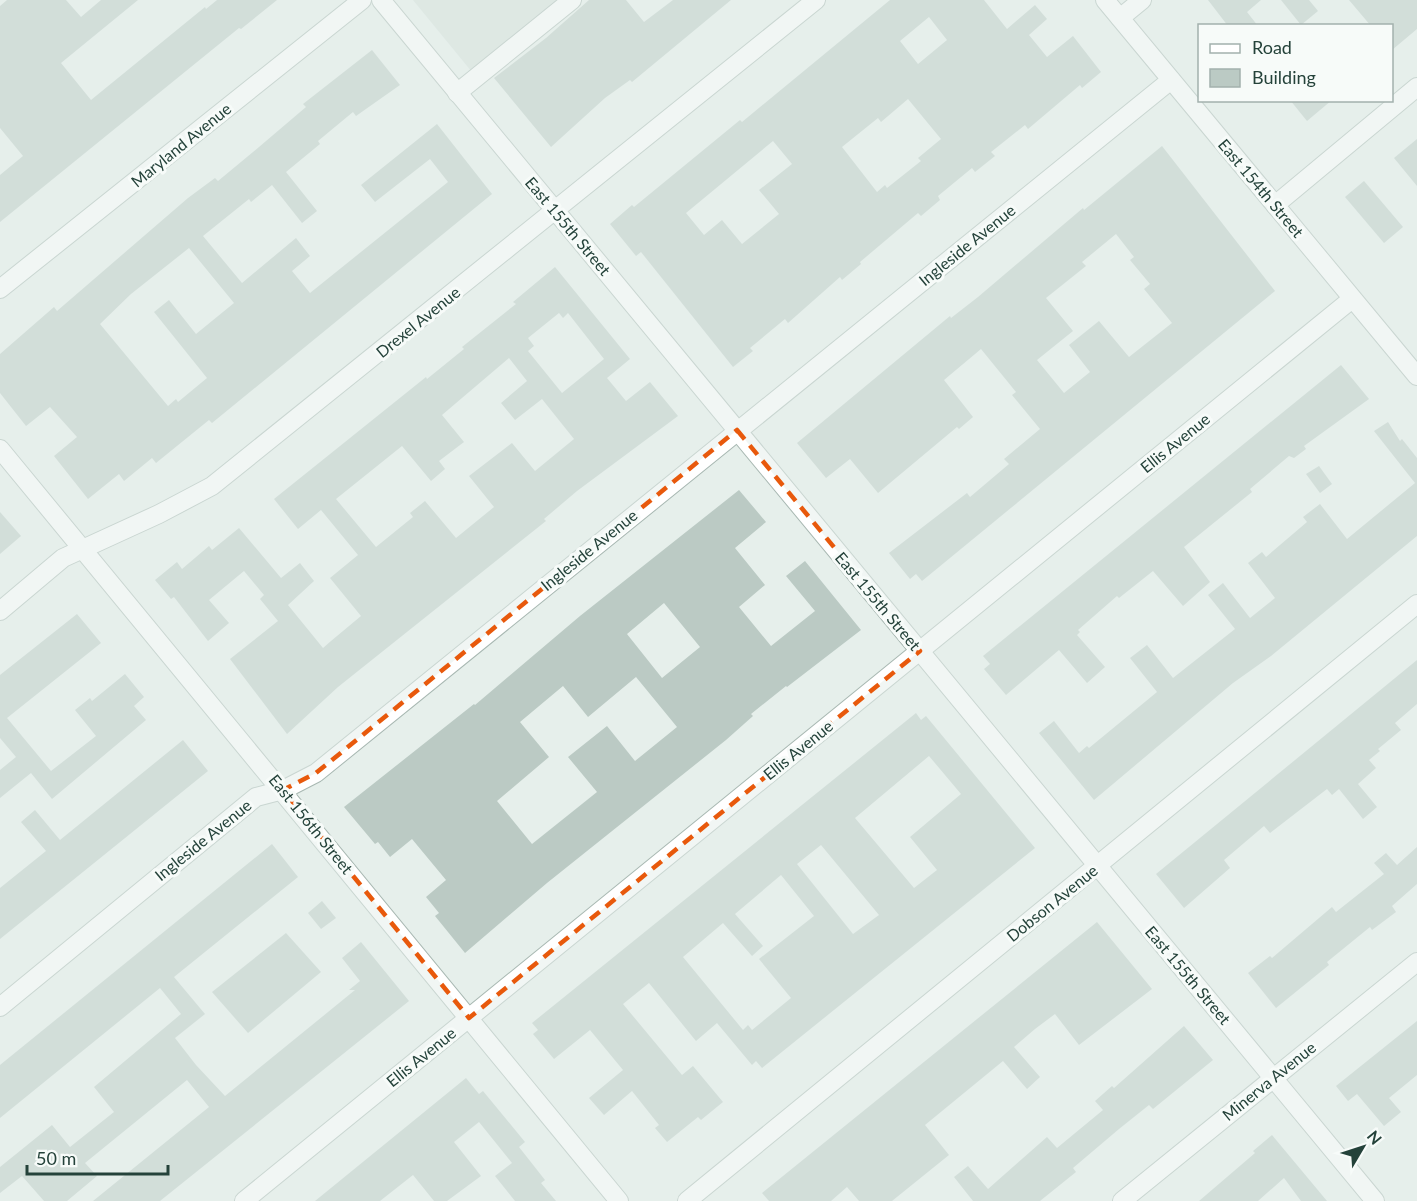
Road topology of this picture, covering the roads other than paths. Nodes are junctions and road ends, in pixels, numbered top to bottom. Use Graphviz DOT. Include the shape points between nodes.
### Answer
graph roads {
  1 [pos="362,0"];
  2 [pos="381,0"];
  3 [pos="572,0"];
  4 [pos="816,0"];
  5 [pos="1105,0"];
  6 [pos="1142,0"];
  7 [pos="1120,18"];
  8 [pos="1171,80"];
  9 [pos="1417,87"];
  10 [pos="457,93"];
  11 [pos="1275,205"];
  12 [pos="556,212"];
  13 [pos="0,290"];
  14 [pos="1352,298"];
  15 [pos="1417,376"];
  16 [pos="737,430"];
  17 [pos="0,449"];
  18 [pos="84,550"];
  19 [pos="1417,604"];
  20 [pos="0,611"];
  21 [pos="920,651"];
  22 [pos="283,790"];
  23 [pos="1098,866"];
  24 [pos="1417,962"];
  25 [pos="0,1007"];
  26 [pos="469,1018"];
  27 [pos="1274,1078"];
  28 [pos="244,1201"];
  29 [pos="619,1201"];
  30 [pos="687,1201"];
  31 [pos="1122,1201"];
  32 [pos="1375,1201"];
  1 -- 13 [label="street, Maryland Avenue"];
  2 -- 10 [label="street, East 155th Street"];
  3 -- 10 [label="street"];
  4 -- 12 [label="street, Drexel Avenue"];
  5 -- 7 [label="street, East 154th Street"];
  6 -- 7 [label="street"];
  7 -- 8 [label="street, East 154th Street"];
  8 -- 11 [label="street, East 154th Street"];
  8 -- 16 [label="street, Ingleside Avenue"];
  9 -- 11 [label="street"];
  10 -- 12 [label="street, East 155th Street"];
  11 -- 14 [label="street, East 154th Street"];
  12 -- 16 [label="street, East 155th Street"];
  12 -- 18 [label="street, Drexel Avenue" via="212,486"];
  14 -- 15 [label="street, East 154th Street"];
  14 -- 21 [label="street, Ellis Avenue"];
  16 -- 21 [label="street, East 155th Street"];
  16 -- 22 [label="street, Ingleside Avenue" via="316,772"];
  17 -- 18 [label="street, East 156th Street"];
  18 -- 20 [label="street, Drexel Avenue" via="63,558"];
  18 -- 22 [label="street, East 156th Street"];
  19 -- 23 [label="street, Dobson Avenue"];
  21 -- 23 [label="street, East 155th Street"];
  21 -- 26 [label="street, Ellis Avenue"];
  22 -- 25 [label="street, Ingleside Avenue" via="256,796"];
  22 -- 26 [label="street, East 156th Street"];
  23 -- 27 [label="street, East 155th Street"];
  23 -- 30 [label="street, Dobson Avenue"];
  24 -- 27 [label="street, Minerva Avenue"];
  26 -- 28 [label="street, Ellis Avenue"];
  26 -- 29 [label="street, East 156th Street"];
  27 -- 31 [label="street, Minerva Avenue"];
  27 -- 32 [label="street, East 155th Street"];
}
